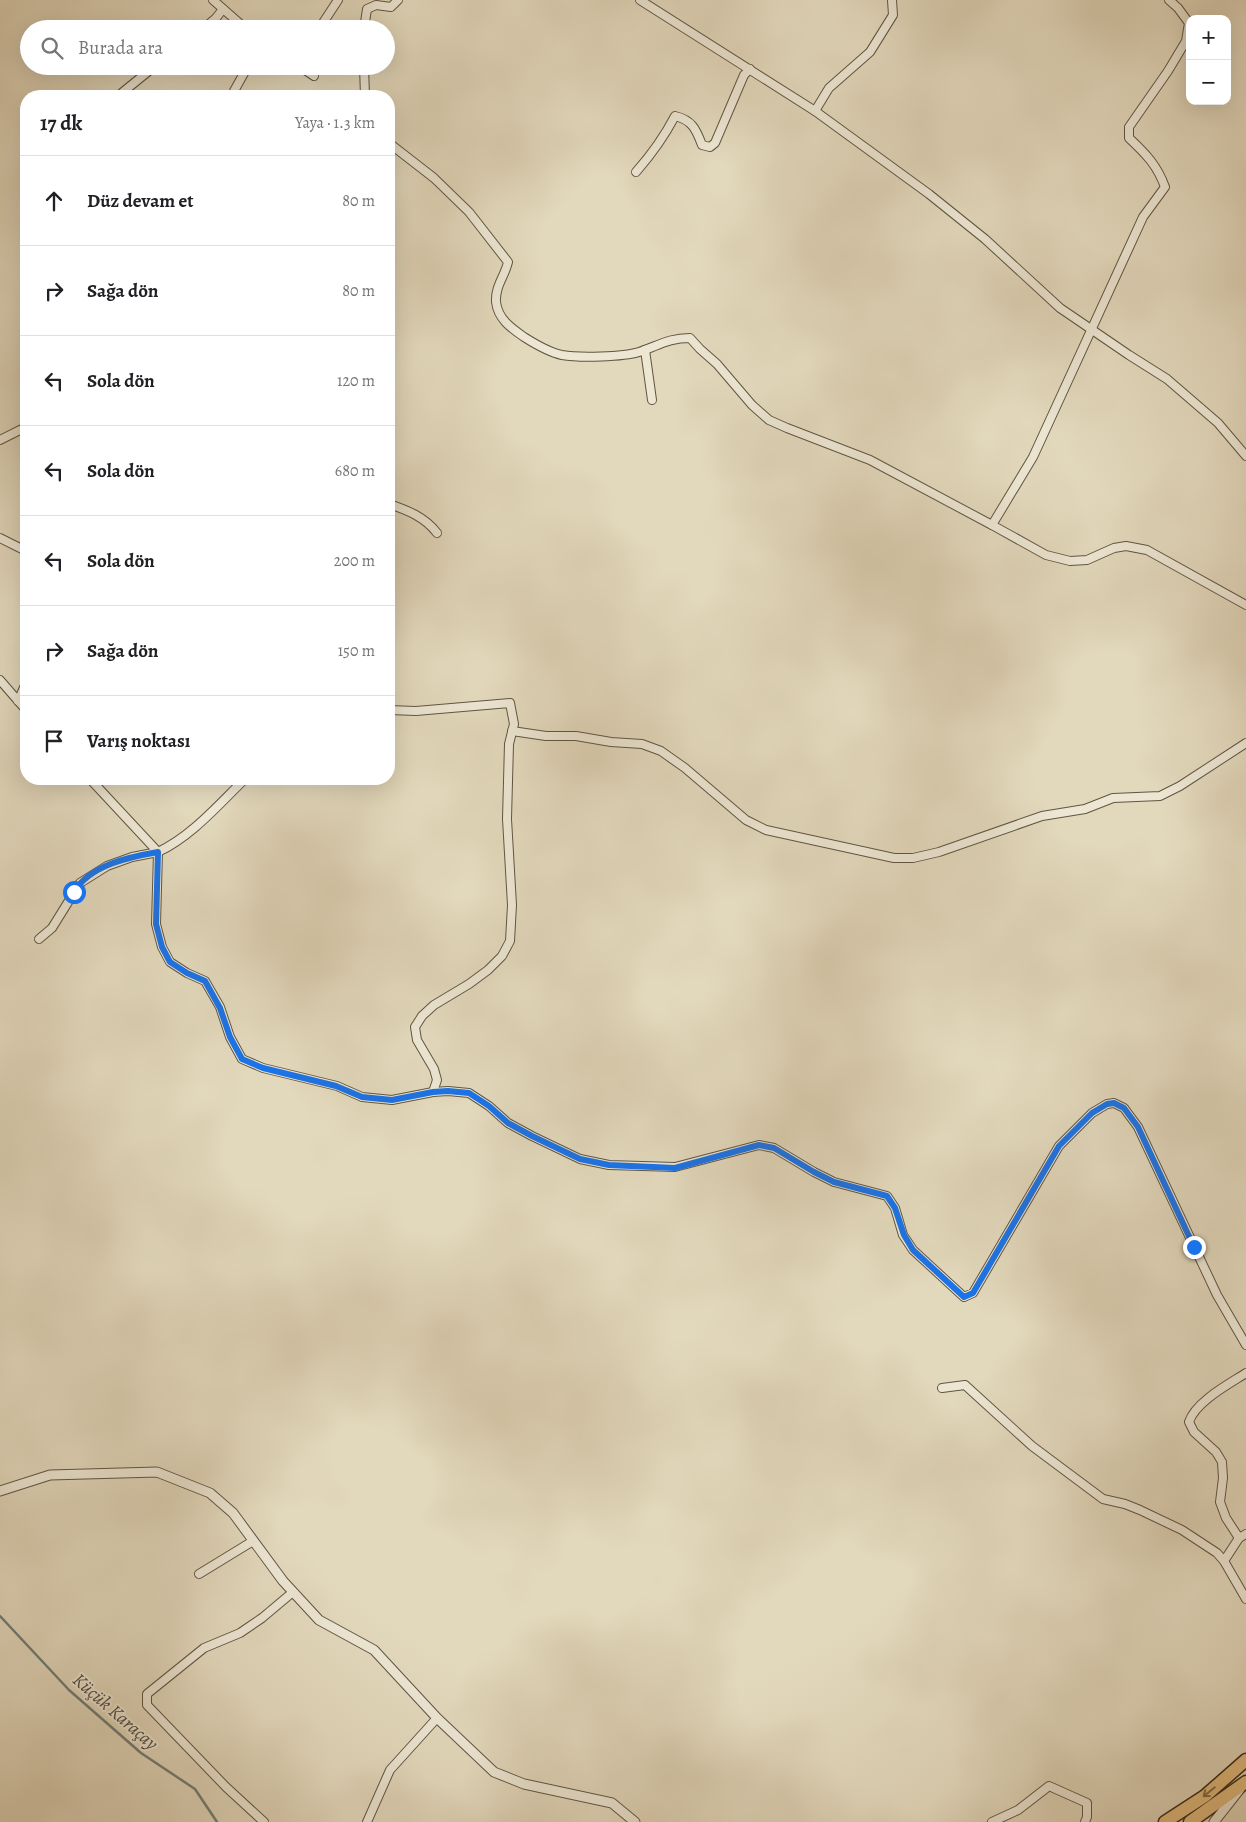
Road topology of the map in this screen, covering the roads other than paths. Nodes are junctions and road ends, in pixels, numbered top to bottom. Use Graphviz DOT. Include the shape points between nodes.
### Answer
graph roads {
  1 [pos="212,0"];
  2 [pos="338,0"];
  3 [pos="398,0"];
  4 [pos="640,0"];
  5 [pos="892,0"];
  6 [pos="1169,0"];
  7 [pos="375,2"];
  8 [pos="223,10"];
  9 [pos="214,20"];
  10 [pos="235,20"];
  11 [pos="325,20"];
  12 [pos="365,20"];
  13 [pos="750,69"];
  14 [pos="144,75"];
  15 [pos="243,75"];
  16 [pos="365,75"];
  17 [pos="125,90"];
  18 [pos="235,90"];
  19 [pos="366,90"];
  20 [pos="815,111"];
  21 [pos="395,149"];
  22 [pos="636,172"];
  23 [pos="1091,330"];
  24 [pos="645,350"];
  25 [pos="652,400"];
  26 [pos="20,430"];
  27 [pos="0,440"];
  28 [pos="1246,456"];
  29 [pos="395,506"];
  30 [pos="992,525"];
  31 [pos="437,533"];
  32 [pos="0,538"];
  33 [pos="20,548"];
  34 [pos="1246,605"];
  35 [pos="0,680"];
  36 [pos="20,696"];
  37 [pos="18,701"];
  38 [pos="20,703"];
  39 [pos="395,710"];
  40 [pos="512,731"];
  41 [pos="1246,743"];
  42 [pos="96,785"];
  43 [pos="239,785"];
  44 [pos="158,852"];
  45 [pos="39,939"];
  46 [pos="433,1092"];
  47 [pos="1246,1345"];
  48 [pos="1246,1373"];
  49 [pos="942,1388"];
  50 [pos="0,1491"];
  51 [pos="1242,1536"];
  52 [pos="253,1541"];
  53 [pos="1224,1561"];
  54 [pos="198,1574"];
  55 [pos="293,1592"];
  56 [pos="1246,1600"];
  57 [pos="437,1718"];
  58 [pos="1246,1760"];
  59 [pos="1246,1783"];
  60 [pos="264,1822"];
  61 [pos="368,1822"];
  62 [pos="635,1822"];
  63 [pos="992,1822"];
  64 [pos="1085,1822"];
  65 [pos="1166,1822"];
  66 [pos="1190,1822"];
  67 [pos="1214,1822"];
  1 -- 8 [label="street"];
  2 -- 11 [label="street"];
  3 -- 7 [label="street" via="391,7"];
  4 -- 13 [label="street"];
  5 -- 20 [label="street" via="893,15 870,52 829,88"];
  6 -- 23 [label="street" via="1189,23 1186,41 1129,127 1129,138 1159,170 1165,187 1144,217"];
  7 -- 12 [label="street" via="367,9"];
  8 -- 9 [label="street"];
  8 -- 10 [label="street"];
  13 -- 20 [label="street"];
  13 -- 22 [label="street" via="744,75 715,143 710,147 702,145 691,123 675,116 654,151"];
  14 -- 17 [label="street"];
  15 -- 18 [label="street"];
  16 -- 19 [label="street"];
  20 -- 23 [label="street" via="929,194 1060,308"];
  21 -- 24 [label="street" via="434,178 469,212 508,262 498,285 496,302 502,320 512,329 536,345 562,354 605,356"];
  23 -- 28 [label="street" via="1167,379 1218,423"];
  23 -- 30 [label="street" via="1033,457"];
  24 -- 25 [label="street"];
  24 -- 30 [label="street" via="675,338 690,338 769,420 870,460"];
  26 -- 27 [label="street"];
  29 -- 31 [label="street" via="419,517"];
  30 -- 34 [label="street" via="1046,555 1070,562 1087,560 1126,546 1147,550"];
  32 -- 33 [label="street"];
  35 -- 37 [label="street"];
  36 -- 37 [label="street"];
  37 -- 38 [label="street"];
  39 -- 40 [label="street" via="510,703"];
  40 -- 41 [label="street" via="642,744 661,751 746,820 766,830 894,858 913,858 939,852 1042,816 1085,809 1113,798 1160,796"];
  40 -- 46 [label="street" via="507,819 512,904 510,941 502,956 488,970 434,1006 422,1016 415,1028 417,1040 434,1069 437,1080"];
  42 -- 44 [label="street"];
  43 -- 44 [label="street" via="197,826"];
  44 -- 45 [label="street" via="107,866 80,883 52,928"];
  44 -- 46 [label="street" via="156,924 162,947 170,962 205,981 242,1059 263,1068 336,1086 362,1097 392,1100"];
  46 -- 47 [label="street" via="469,1093 508,1123 532,1136 580,1159 609,1165 675,1168 759,1145 774,1148 834,1182 887,1196 913,1250 964,1297 973,1293 1059,1146 1092,1113 1114,1103 1124,1108 1138,1127 1217,1295"];
  48 -- 51 [label="street" via="1214,1394 1191,1415 1189,1422 1194,1432 1222,1462 1220,1502 1226,1518"];
  49 -- 53 [label="street" via="965,1385 1032,1446 1103,1499 1125,1504 1182,1530"];
  50 -- 52 [label="street" via="50,1475 157,1472 210,1493 233,1513"];
  51 -- 53 [label="street"];
  52 -- 54 [label="street"];
  52 -- 55 [label="street"];
  53 -- 56 [label="street"];
  55 -- 57 [label="street" via="319,1620 374,1650"];
  55 -- 60 [label="street" via="240,1633 204,1648 147,1694 147,1704"];
  57 -- 61 [label="street" via="390,1770"];
  57 -- 62 [label="street" via="494,1772 524,1784 612,1803"];
  58 -- 65 [label="highway, one-way" via="1205,1796"];
  59 -- 66 [label="highway"];
  59 -- 67 [label="street"];
  63 -- 64 [label="street" via="1018,1810 1049,1786 1087,1803"];
}
